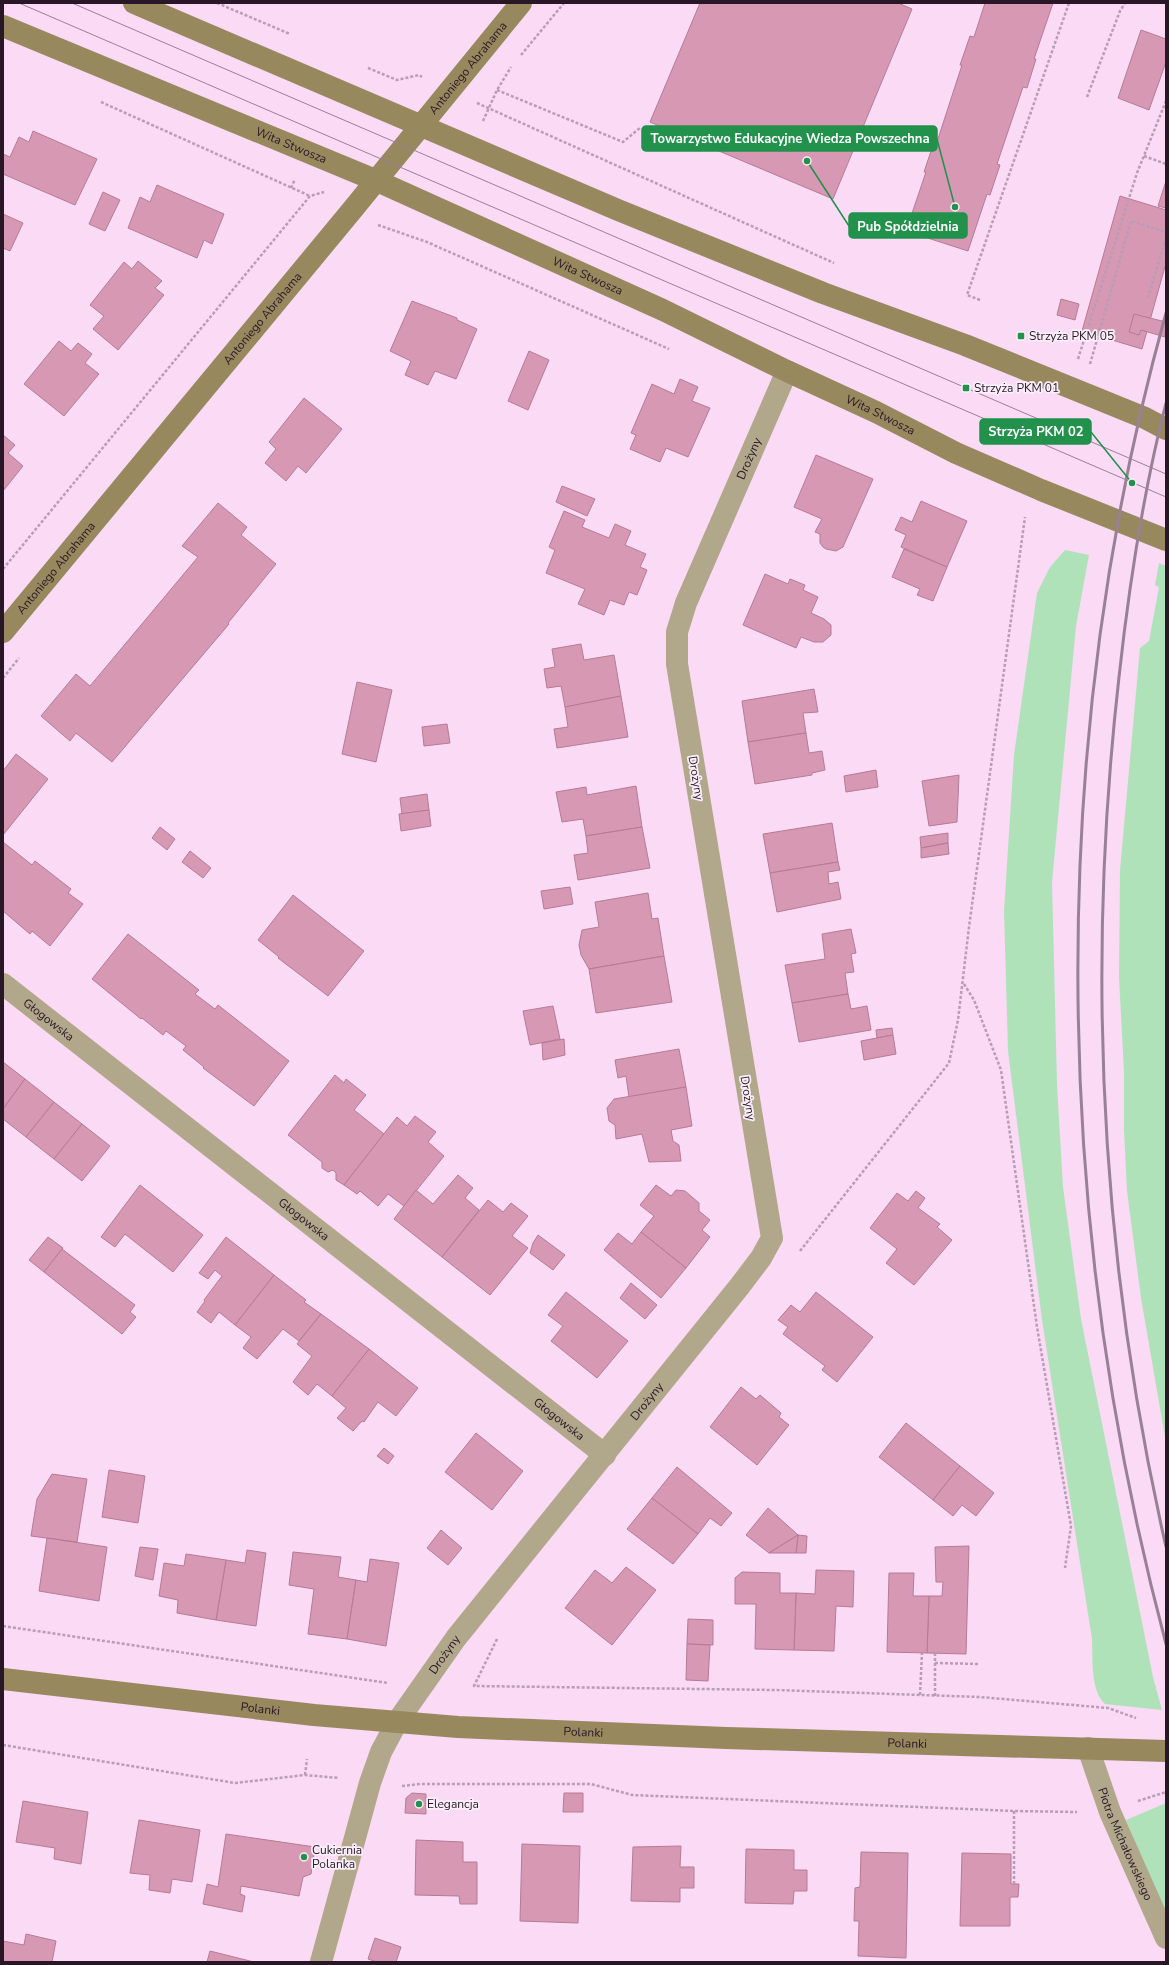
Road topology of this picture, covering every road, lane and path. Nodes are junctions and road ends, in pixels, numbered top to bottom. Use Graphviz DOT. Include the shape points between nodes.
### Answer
graph roads {
  1 [pos="134,3"];
  2 [pos="217,3"];
  3 [pos="521,3"];
  4 [pos="564,3"];
  5 [pos="1069,3"];
  6 [pos="1125,3"];
  7 [pos="3,26"];
  8 [pos="291,35"];
  9 [pos="520,56"];
  10 [pos="515,62"];
  11 [pos="497,90"];
  12 [pos="1087,97"];
  13 [pos="99,101"];
  14 [pos="1166,102"];
  15 [pos="420,125"];
  16 [pos="640,127"];
  17 [pos="1144,156"];
  18 [pos="1166,164"];
  19 [pos="375,180"];
  20 [pos="324,192"];
  21 [pos="310,196"];
  22 [pos="378,225"];
  23 [pos="1166,232"];
  24 [pos="1166,238"];
  25 [pos="427,242"];
  26 [pos="835,263"];
  27 [pos="1148,298"];
  28 [pos="980,300"];
  29 [pos="1076,366"];
  30 [pos="787,371"];
  31 [pos="1088,371"];
  32 [pos="1166,429"];
  33 [pos="1026,510"];
  34 [pos="1166,540"];
  35 [pos="3,569"];
  36 [pos="3,632"];
  37 [pos="3,984"];
  38 [pos="963,984"];
  39 [pos="796,1256"];
  40 [pos="605,1455"];
  41 [pos="1065,1568"];
  42 [pos="3,1626"];
  43 [pos="499,1634"];
  44 [pos="922,1653"];
  45 [pos="935,1653"];
  46 [pos="935,1663"];
  47 [pos="980,1664"];
  48 [pos="3,1679"];
  49 [pos="394,1683"];
  50 [pos="920,1696"];
  51 [pos="935,1696"];
  52 [pos="1138,1719"];
  53 [pos="397,1722"];
  54 [pos="3,1745"];
  55 [pos="1088,1748"];
  56 [pos="1166,1751"];
  57 [pos="307,1759"];
  58 [pos="305,1775"];
  59 [pos="341,1779"];
  60 [pos="399,1786"];
  61 [pos="1166,1792"];
  62 [pos="1014,1811"];
  63 [pos="1110,1812"];
  64 [pos="1014,1884"];
  65 [pos="1166,1938"];
  66 [pos="321,1962"];
  1 -- 15 [label="street"];
  2 -- 8 [label="path"];
  3 -- 15 [label="street, Antoniego Abrahama"];
  4 -- 9 [label="path"];
  5 -- 28 [label="path" via="967,295"];
  6 -- 12 [label="path"];
  7 -- 19 [label="street, Wita Stwosza"];
  10 -- 11 [label="path"];
  11 -- 16 [label="path" via="623,142"];
  11 -- 26 [label="path" via="488,108"];
  13 -- 21 [label="path"];
  14 -- 17 [label="path"];
  15 -- 19 [label="street, Antoniego Abrahama"];
  15 -- 32 [label="street" via="640,219 823,293 966,345 1146,418"];
  17 -- 18 [label="path"];
  17 -- 29 [label="path"];
  19 -- 30 [label="street, Wita Stwosza" via="662,310"];
  19 -- 36 [label="street, Antoniego Abrahama"];
  20 -- 21 [label="path"];
  21 -- 35 [label="path"];
  22 -- 25 [label="path"];
  23 -- 31 [label="path" via="1131,221"];
  24 -- 27 [label="path"];
  30 -- 34 [label="street, Wita Stwosza" via="956,453"];
  30 -- 40 [label="street, Drożyny" via="686,603 677,632 677,664 772,1238 761,1258 739,1287"];
  33 -- 38 [label="path"];
  37 -- 40 [label="street, Głogowska"];
  38 -- 39 [label="path" via="949,1063"];
  38 -- 41 [label="path" via="974,1000 1001,1070 1038,1327 1071,1526"];
  40 -- 53 [label="street, Drożyny" via="456,1638"];
  42 -- 49 [label="path"];
  43 -- 50 [label="path" via="474,1686 768,1690"];
  44 -- 50 [label="path"];
  45 -- 46 [label="path"];
  46 -- 47 [label="path"];
  46 -- 51 [label="path"];
  48 -- 53 [label="street, Polanki" via="314,1715"];
  50 -- 51 [label="path"];
  51 -- 52 [label="path" via="1108,1708"];
  53 -- 55 [label="street, Polanki" via="726,1738"];
  53 -- 66 [label="street, Drożyny" via="381,1752 370,1783"];
  54 -- 58 [label="path" via="235,1783"];
  55 -- 56 [label="street, Polanki"];
  55 -- 63 [label="street, Piotra Michałowskiego"];
  57 -- 58 [label="path"];
  58 -- 59 [label="path"];
  60 -- 62 [label="path" via="591,1784 632,1796"];
  61 -- 63 [label="path"];
  62 -- 63 [label="path"];
  62 -- 64 [label="path"];
  63 -- 65 [label="street, Piotra Michałowskiego"];
}
